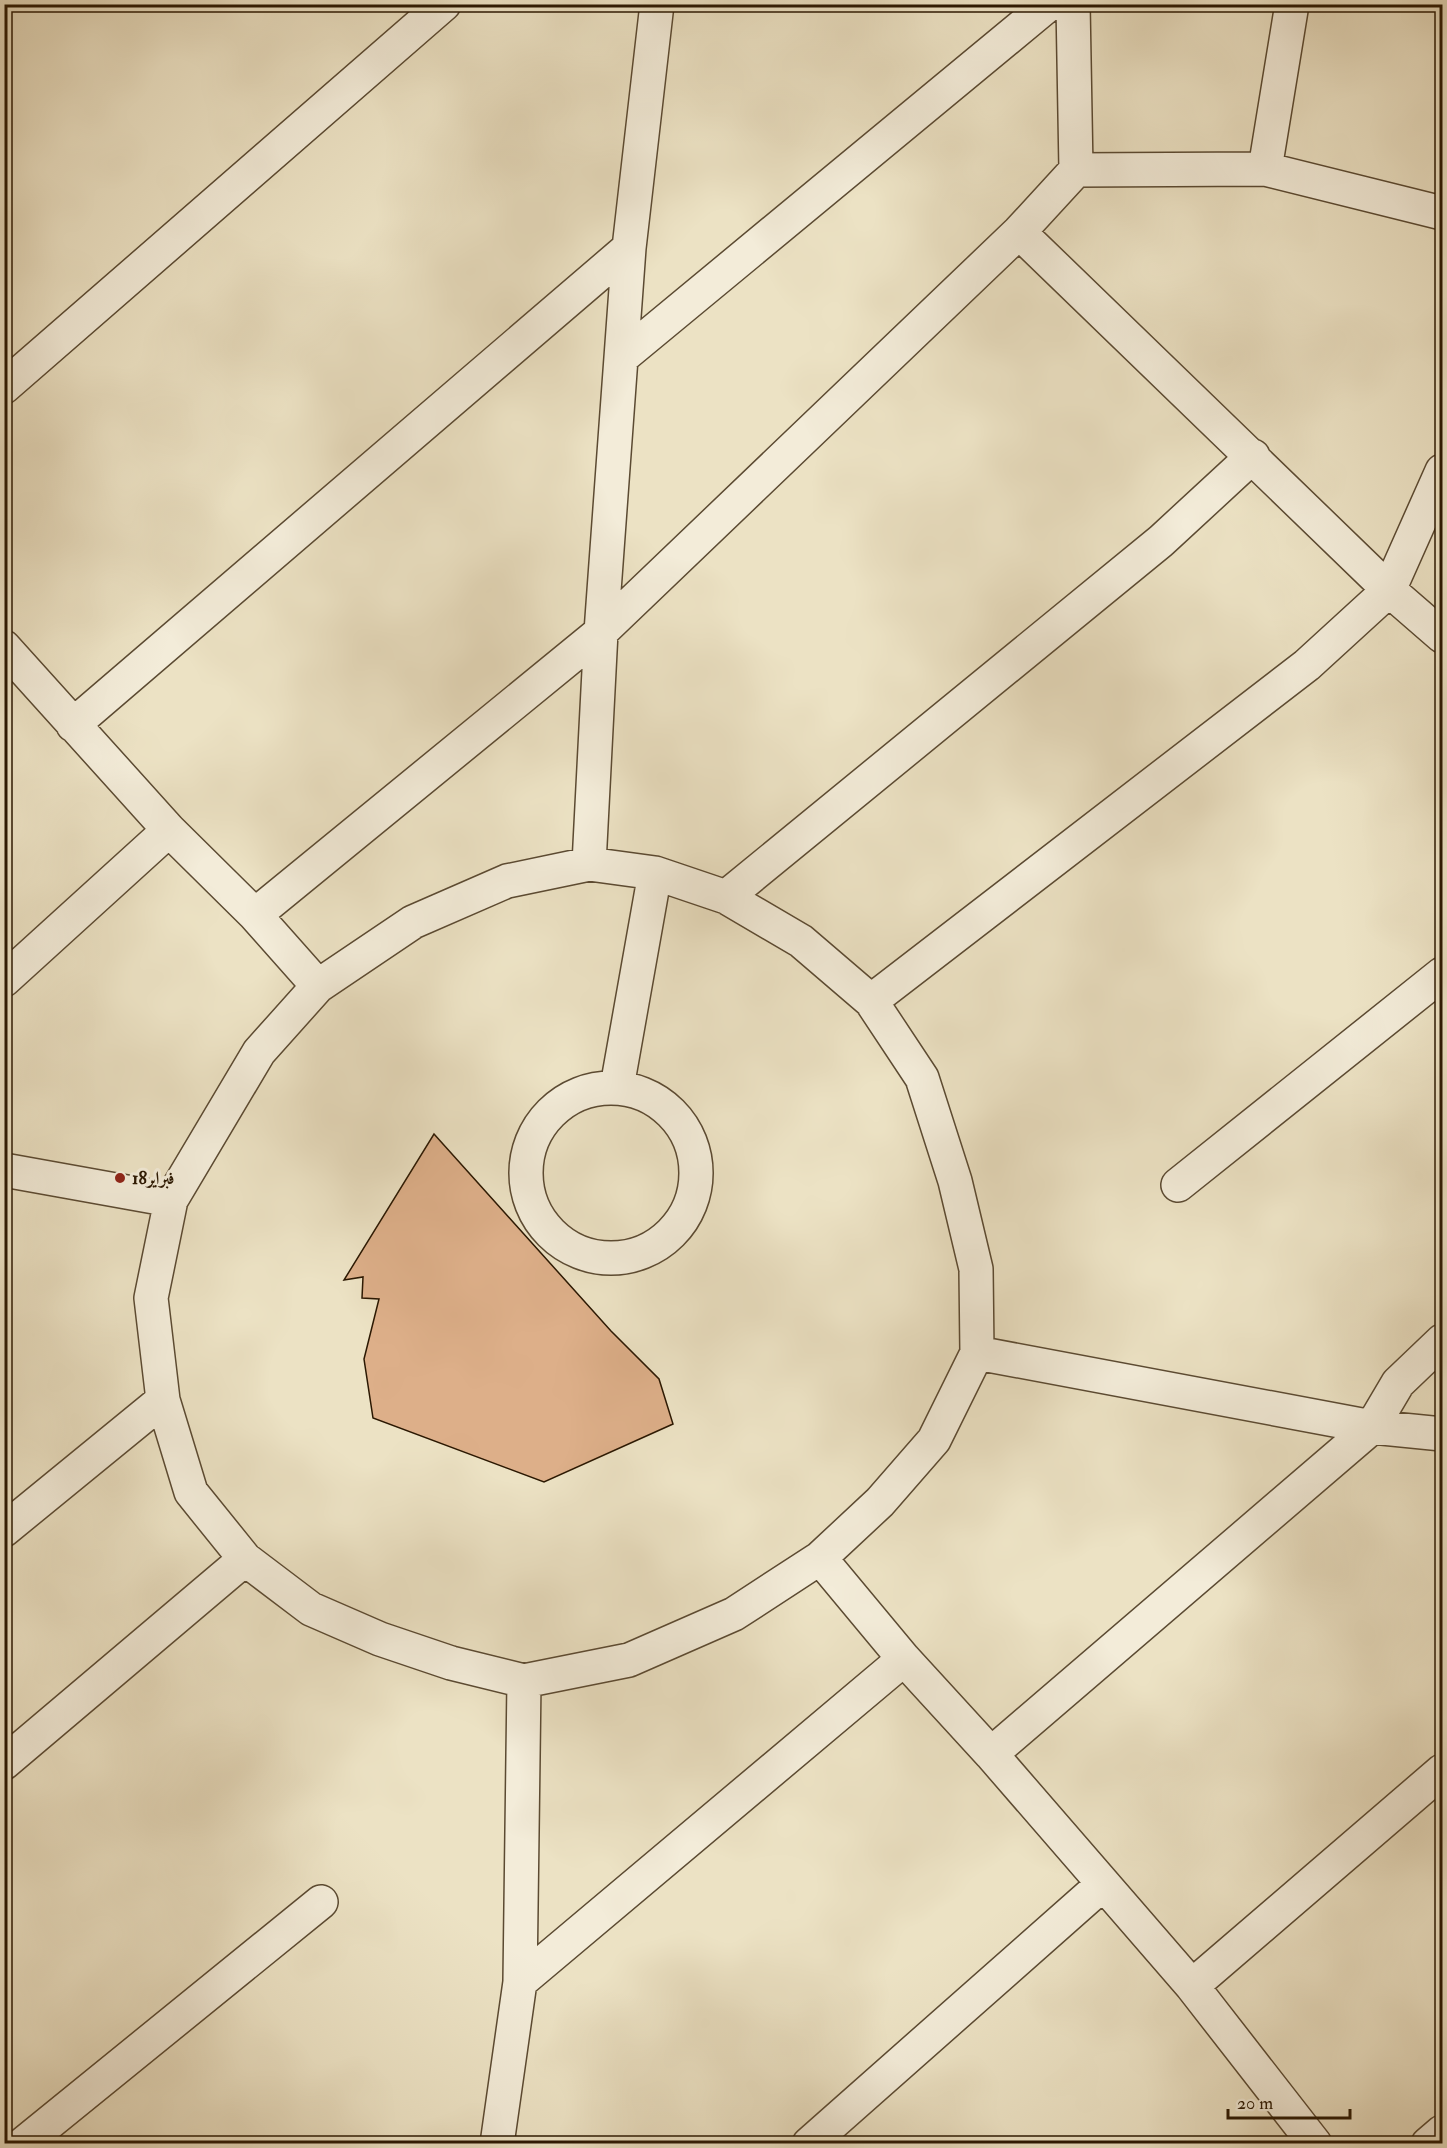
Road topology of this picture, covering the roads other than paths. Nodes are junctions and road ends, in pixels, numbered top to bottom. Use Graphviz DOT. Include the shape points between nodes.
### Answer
graph roads {
  1 [pos="444,4"];
  2 [pos="657,4"];
  3 [pos="1048,4"];
  4 [pos="1073,4"];
  5 [pos="1292,4"];
  6 [pos="1265,169"];
  7 [pos="1076,170"];
  8 [pos="1443,213"];
  9 [pos="1019,232"];
  10 [pos="629,248"];
  11 [pos="621,357"];
  12 [pos="4,387"];
  13 [pos="1253,456"];
  14 [pos="1443,471"];
  15 [pos="1389,590"];
  16 [pos="601,632"];
  17 [pos="1443,636"];
  18 [pos="4,647"];
  19 [pos="73,725"];
  20 [pos="169,830"];
  21 [pos="589,864"];
  22 [pos="655,873"];
  23 [pos="726,897"];
  24 [pos="255,915"];
  25 [pos="1443,974"];
  26 [pos="4,980"];
  27 [pos="318,986"];
  28 [pos="871,1001"];
  29 [pos="617,1087"];
  30 [pos="4,1170"];
  31 [pos="1178,1185"];
  32 [pos="171,1200"];
  33 [pos="1443,1341"];
  34 [pos="977,1353"];
  35 [pos="163,1400"];
  36 [pos="1372,1427"];
  37 [pos="1443,1434"];
  38 [pos="4,1530"];
  39 [pos="245,1558"];
  40 [pos="820,1558"];
  41 [pos="904,1659"];
  42 [pos="524,1681"];
  43 [pos="991,1754"];
  44 [pos="4,1763"];
  45 [pos="1443,1771"];
  46 [pos="1103,1884"];
  47 [pos="321,1902"];
  48 [pos="520,1982"];
  49 [pos="1192,1986"];
  50 [pos="1443,2132"];
  51 [pos="23,2144"];
  52 [pos="496,2144"];
  53 [pos="809,2144"];
  54 [pos="1315,2144"];
  55 [pos="1428,2144"];
  1 -- 12 [label="street"];
  2 -- 10 [label="street"];
  3 -- 11 [label="street"];
  4 -- 7 [label="street"];
  5 -- 6 [label="street"];
  6 -- 7 [label="street"];
  6 -- 8 [label="street"];
  7 -- 9 [label="street"];
  9 -- 13 [label="street"];
  9 -- 16 [label="street"];
  10 -- 11 [label="street"];
  10 -- 19 [label="street"];
  11 -- 16 [label="street"];
  13 -- 15 [label="street"];
  13 -- 23 [label="street" via="1161,541"];
  14 -- 15 [label="street"];
  15 -- 17 [label="street"];
  15 -- 28 [label="street" via="1307,664"];
  16 -- 21 [label="street"];
  16 -- 24 [label="street"];
  18 -- 19 [label="street"];
  19 -- 20 [label="street"];
  20 -- 24 [label="street"];
  20 -- 26 [label="street"];
  21 -- 22 [label="street"];
  21 -- 27 [label="street" via="507,881 412,922"];
  22 -- 23 [label="street"];
  22 -- 29 [label="street"];
  23 -- 28 [label="street" via="801,941"];
  24 -- 27 [label="street"];
  25 -- 31 [label="street"];
  27 -- 32 [label="street" via="259,1052"];
  28 -- 34 [label="street" via="921,1078 955,1181 976,1269"];
  29 -- 29 [label="street" via="648,1096 674,1114 694,1152 696,1173 694,1194 674,1231 657,1245 618,1258 576,1250 558,1239 532,1204 527,1183 532,1141 542,1122 558,1106 586,1092"];
  30 -- 32 [label="street"];
  32 -- 35 [label="street" via="152,1298"];
  33 -- 36 [label="street" via="1398,1383"];
  34 -- 36 [label="street"];
  34 -- 40 [label="street" via="934,1440 880,1502"];
  35 -- 38 [label="street"];
  35 -- 39 [label="street" via="191,1492"];
  36 -- 37 [label="street"];
  36 -- 43 [label="street"];
  39 -- 42 [label="street" via="311,1609 380,1639 451,1663"];
  39 -- 44 [label="street"];
  40 -- 41 [label="street"];
  40 -- 42 [label="street" via="734,1614 630,1660"];
  41 -- 43 [label="street"];
  41 -- 48 [label="street"];
  42 -- 48 [label="street"];
  43 -- 46 [label="street"];
  45 -- 49 [label="street"];
  46 -- 49 [label="street"];
  46 -- 53 [label="street"];
  47 -- 51 [label="street"];
  48 -- 52 [label="street"];
  49 -- 54 [label="street"];
  50 -- 55 [label="street"];
}
